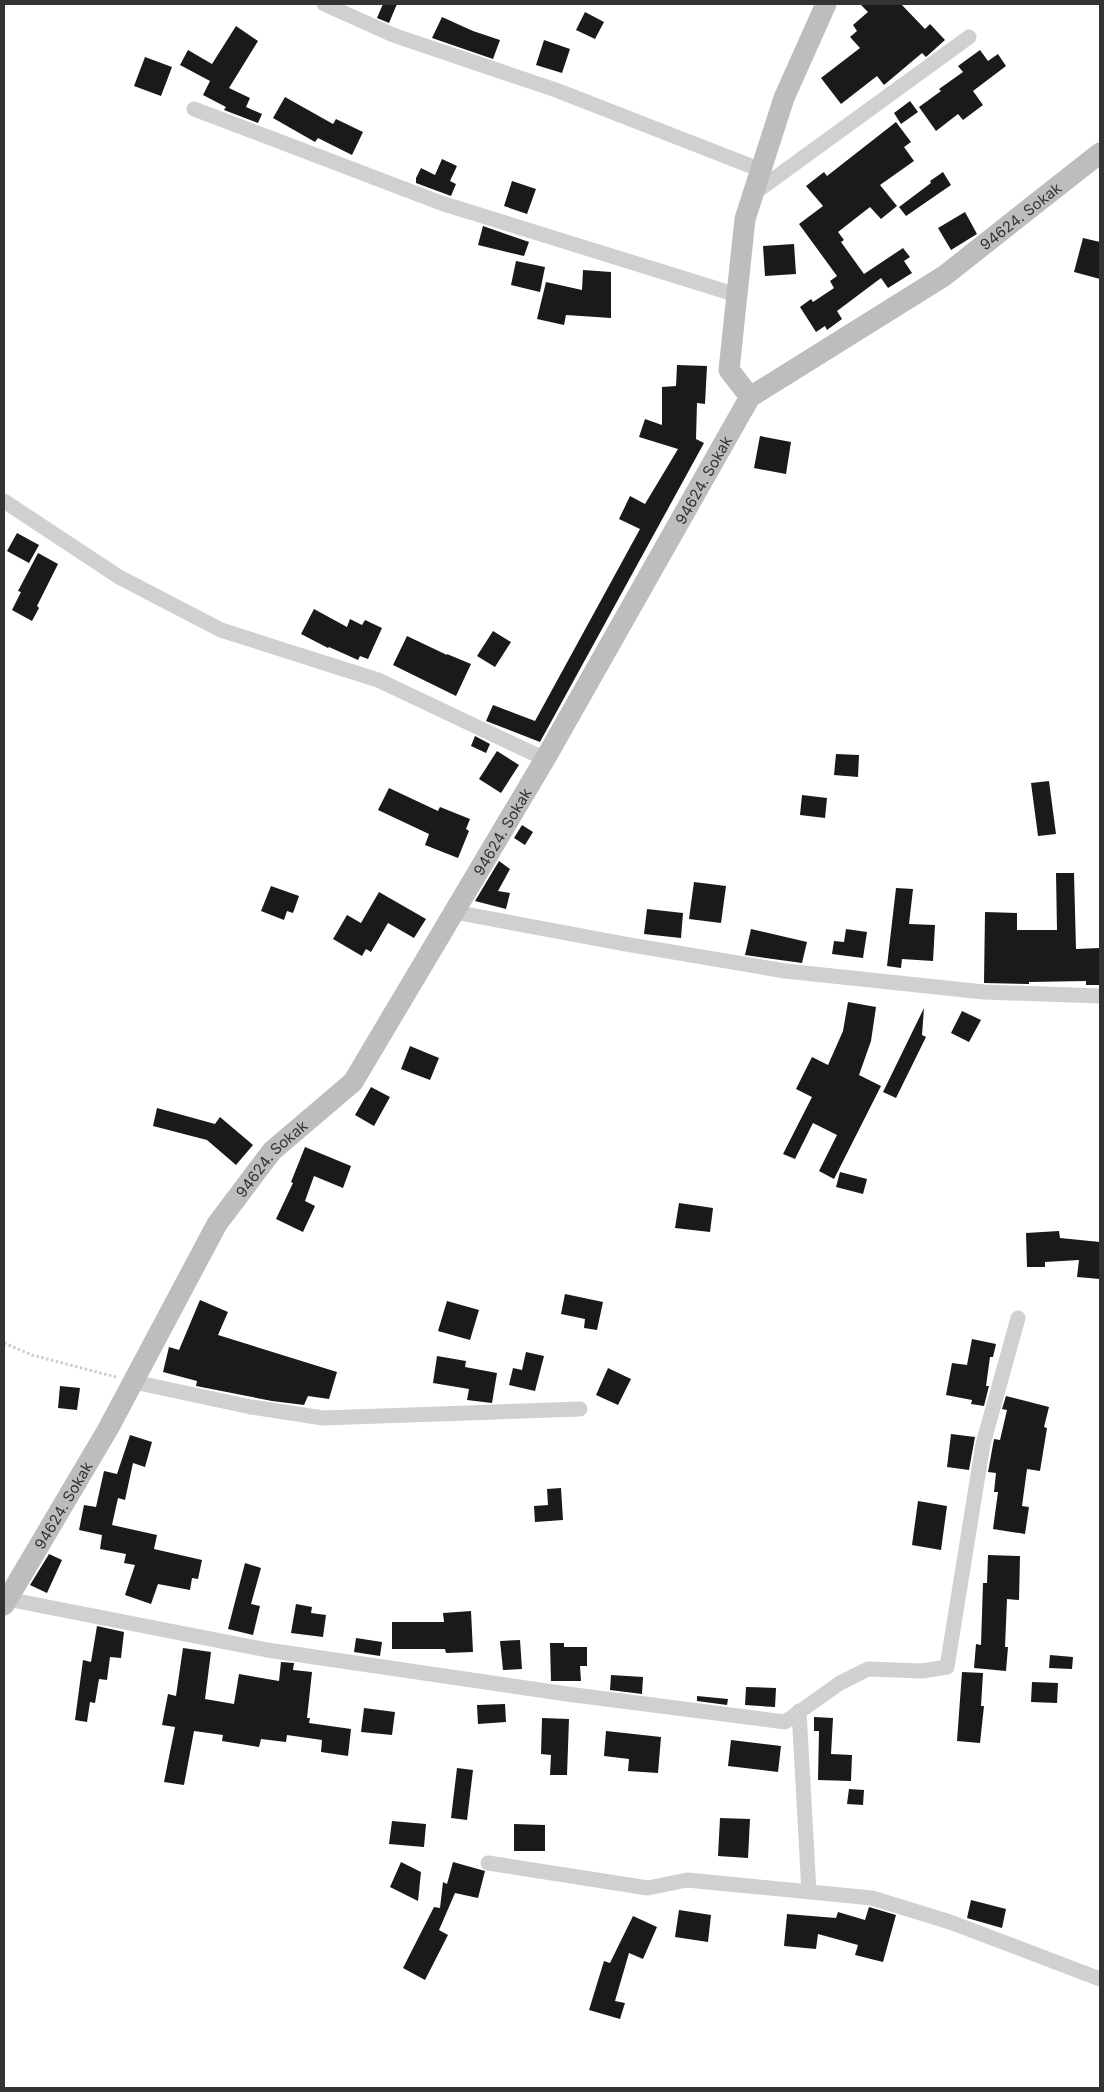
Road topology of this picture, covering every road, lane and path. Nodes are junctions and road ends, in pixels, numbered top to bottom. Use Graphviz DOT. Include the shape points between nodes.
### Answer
graph roads {
  1 [pos="324,4"];
  2 [pos="826,4"];
  3 [pos="969,37"];
  4 [pos="194,110"];
  5 [pos="1100,153"];
  6 [pos="761,170"];
  7 [pos="753,194"];
  8 [pos="737,295"];
  9 [pos="750,397"];
  10 [pos="4,501"];
  11 [pos="545,759"];
  12 [pos="454,912"];
  13 [pos="1100,996"];
  14 [pos="1018,1318"];
  15 [pos="4,1343"];
  16 [pos="134,1382"];
  17 [pos="580,1409"];
  18 [pos="5,1602"];
  19 [pos="799,1711"];
  20 [pos="488,1864"];
  21 [pos="809,1892"];
  22 [pos="1100,1980"];
  1 -- 6 [label="street" via="393,35 556,90"];
  2 -- 6 [label="street" via="784,98"];
  3 -- 7 [label="street"];
  4 -- 8 [label="street" via="441,202"];
  5 -- 9 [label="street, 94624. Sokak" via="944,276"];
  6 -- 7 [label="street"];
  7 -- 8 [label="street" via="746,219"];
  8 -- 9 [label="street" via="729,370"];
  9 -- 11 [label="street, 94624. Sokak"];
  10 -- 11 [label="street" via="119,577 221,630 378,680"];
  11 -- 12 [label="street, 94624. Sokak"];
  12 -- 13 [label="street" via="785,971 984,992"];
  12 -- 16 [label="street, 94624. Sokak" via="353,1082 272,1151 217,1224"];
  14 -- 19 [label="street" via="983,1444 947,1667 922,1671 868,1669 840,1683"];
  15 -- 16 [label="path" via="32,1355"];
  16 -- 17 [label="street" via="250,1407 323,1418"];
  16 -- 18 [label="street, 94624. Sokak"];
  18 -- 19 [label="street" via="267,1650 567,1694 785,1722"];
  19 -- 21 [label="street"];
  20 -- 21 [label="street" via="648,1888 687,1880"];
  21 -- 22 [label="street" via="872,1898 950,1922"];
}
